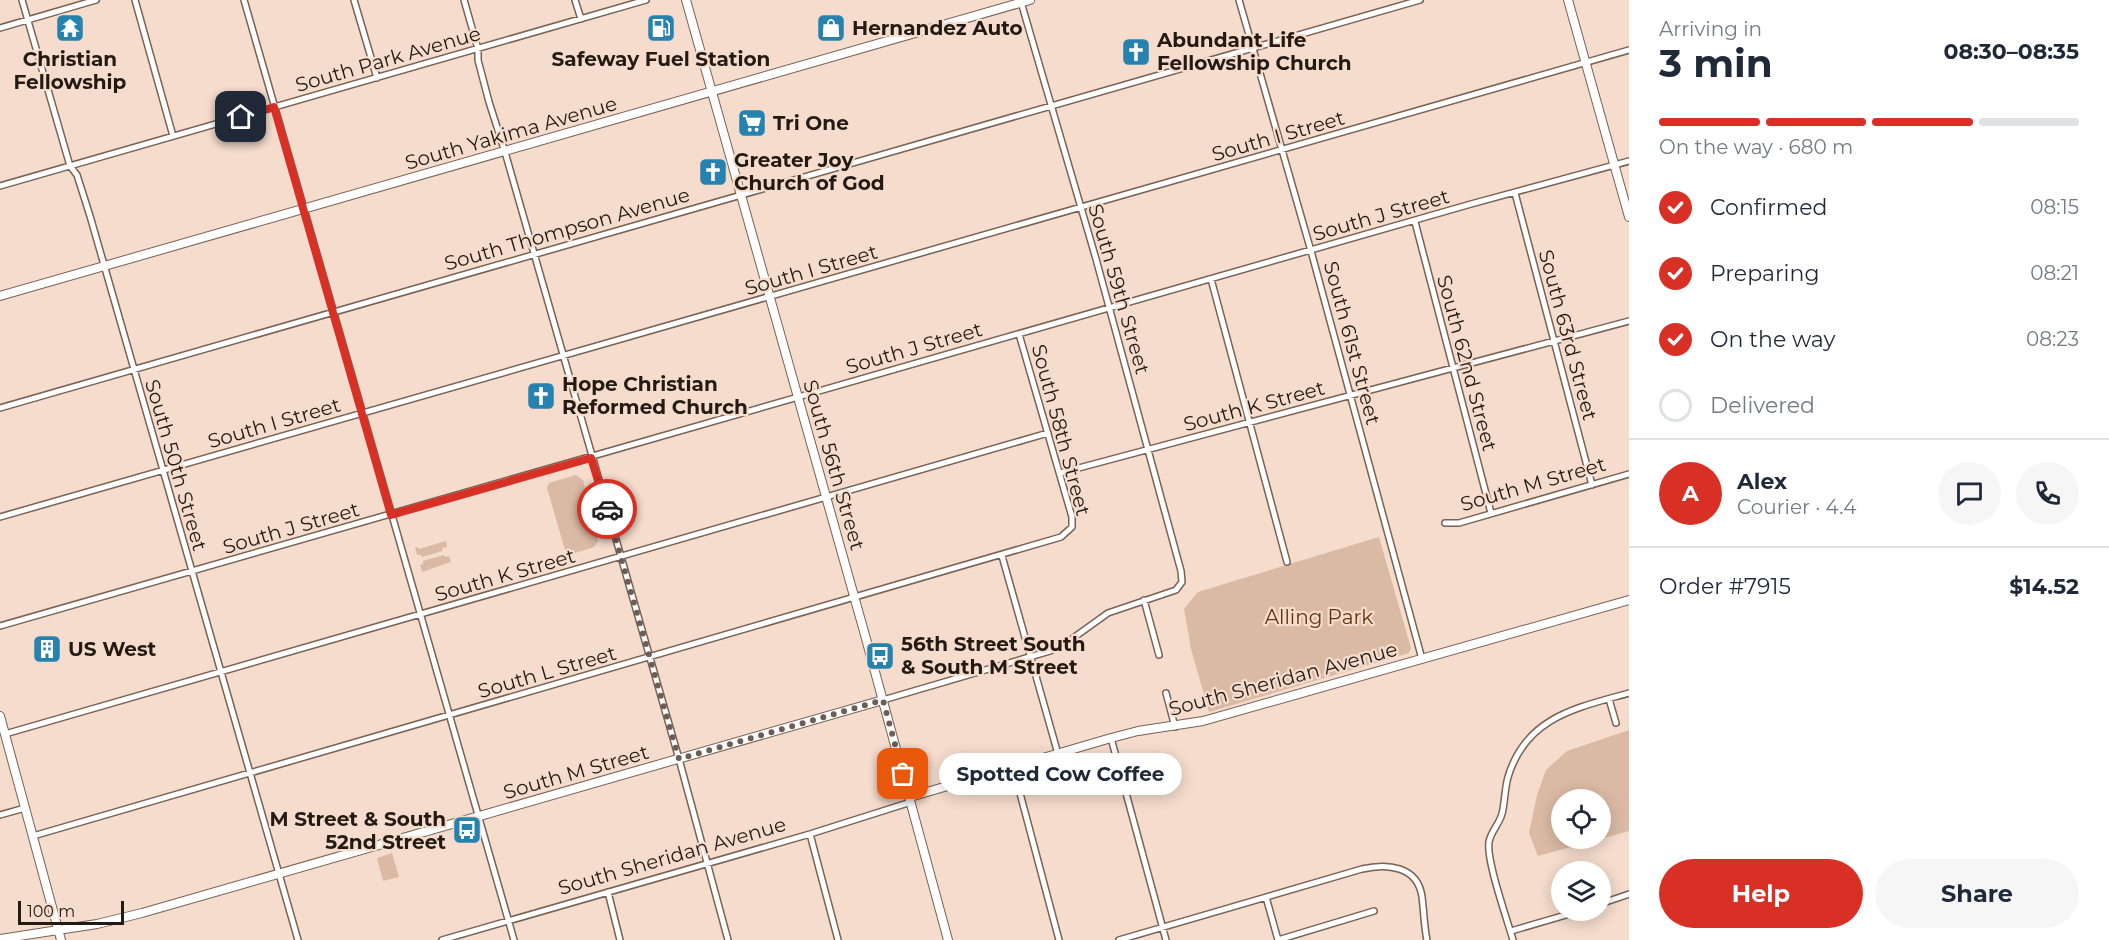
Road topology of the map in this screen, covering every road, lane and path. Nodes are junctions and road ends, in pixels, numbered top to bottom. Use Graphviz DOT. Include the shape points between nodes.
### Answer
graph roads {
  1 [pos="22,0"];
  2 [pos="96,0"];
  3 [pos="135,0"];
  4 [pos="244,0"];
  5 [pos="354,0"];
  6 [pos="464,0"];
  7 [pos="575,0"];
  8 [pos="646,0"];
  9 [pos="686,0"];
  10 [pos="1030,0"];
  11 [pos="1239,0"];
  12 [pos="1420,0"];
  13 [pos="1568,0"];
  14 [pos="1021,1"];
  15 [pos="581,19"];
  16 [pos="28,20"];
  17 [pos="0,28"];
  18 [pos="1253,48"];
  19 [pos="478,49"];
  20 [pos="1629,50"];
  21 [pos="1585,63"];
  22 [pos="377,78"];
  23 [pos="712,93"];
  24 [pos="274,107"];
  25 [pos="1052,107"];
  26 [pos="173,136"];
  27 [pos="1282,150"];
  28 [pos="505,152"];
  29 [pos="1629,161"];
  30 [pos="1614,165"];
  31 [pos="70,166"];
  32 [pos="0,186"];
  33 [pos="1515,193"];
  34 [pos="741,195"];
  35 [pos="304,209"];
  36 [pos="1081,209"];
  37 [pos="1629,217"];
  38 [pos="1414,222"];
  39 [pos="1311,251"];
  40 [pos="534,255"];
  41 [pos="104,267"];
  42 [pos="1211,279"];
  43 [pos="0,296"];
  44 [pos="769,298"];
  45 [pos="1110,309"];
  46 [pos="333,312"];
  47 [pos="1629,321"];
  48 [pos="1019,334"];
  49 [pos="1555,342"];
  50 [pos="563,357"];
  51 [pos="1453,369"];
  52 [pos="133,370"];
  53 [pos="1350,396"];
  54 [pos="798,397"];
  55 [pos="0,408"];
  56 [pos="362,414"];
  57 [pos="1248,423"];
  58 [pos="1048,433"];
  59 [pos="1147,449"];
  60 [pos="591,458"];
  61 [pos="162,471"];
  62 [pos="1060,473"];
  63 [pos="1629,474"];
  64 [pos="1592,485"];
  65 [pos="826,498"];
  66 [pos="1491,513"];
  67 [pos="391,515"];
  68 [pos="0,517"];
  69 [pos="1445,523"];
  70 [pos="1068,533"];
  71 [pos="1002,556"];
  72 [pos="621,557"];
  73 [pos="1287,562"];
  74 [pos="191,571"];
  75 [pos="1180,586"];
  76 [pos="855,598"];
  77 [pos="1144,600"];
  78 [pos="1629,600"];
  79 [pos="420,615"];
  80 [pos="0,626"];
  81 [pos="1159,655"];
  82 [pos="1031,657"];
  83 [pos="650,658"];
  84 [pos="1422,659"];
  85 [pos="220,672"];
  86 [pos="1166,693"];
  87 [pos="1629,693"];
  88 [pos="1609,699"];
  89 [pos="883,700"];
  90 [pos="0,716"];
  91 [pos="449,716"];
  92 [pos="1616,723"];
  93 [pos="1175,727"];
  94 [pos="5,735"];
  95 [pos="1112,738"];
  96 [pos="1058,754"];
  97 [pos="679,759"];
  98 [pos="1013,767"];
  99 [pos="249,773"];
  100 [pos="910,800"];
  101 [pos="25,808"];
  102 [pos="0,815"];
  103 [pos="478,817"];
  104 [pos="810,834"];
  105 [pos="33,837"];
  106 [pos="708,863"];
  107 [pos="278,874"];
  108 [pos="608,892"];
  109 [pos="1629,894"];
  110 [pos="1266,897"];
  111 [pos="1611,900"];
  112 [pos="1374,911"];
  113 [pos="1551,919"];
  114 [pos="509,921"];
  115 [pos="1163,928"];
  116 [pos="58,929"];
  117 [pos="1511,931"];
  118 [pos="456,938"];
  119 [pos="0,939"];
  120 [pos="61,940"];
  121 [pos="298,940"];
  122 [pos="441,940"];
  123 [pos="514,940"];
  124 [pos="620,940"];
  125 [pos="728,940"];
  126 [pos="838,940"];
  127 [pos="948,940"];
  128 [pos="1059,940"];
  129 [pos="1119,940"];
  130 [pos="1166,940"];
  131 [pos="1278,940"];
  132 [pos="1427,940"];
  133 [pos="1513,940"];
  1 -- 16 [label="street, South 50th Street"];
  2 -- 16 [label="street"];
  3 -- 26 [label="street"];
  4 -- 24 [label="street"];
  5 -- 22 [label="street"];
  6 -- 19 [label="street"];
  7 -- 15 [label="street"];
  8 -- 15 [label="street, South Park Avenue"];
  9 -- 23 [label="main road, South 56th Street"];
  10 -- 14 [label="main road, South Yakima Avenue"];
  11 -- 18 [label="street, South 61st Street"];
  12 -- 18 [label="street, South Thompson Avenue"];
  13 -- 21 [label="main road"];
  14 -- 23 [label="main road, South Yakima Avenue"];
  14 -- 25 [label="street, South 59th Street"];
  15 -- 19 [label="street, South Park Avenue"];
  16 -- 17 [label="street"];
  16 -- 31 [label="street, South 50th Street"];
  18 -- 25 [label="street, South Thompson Avenue"];
  18 -- 27 [label="street, South 61st Street"];
  19 -- 22 [label="street, South Park Avenue"];
  19 -- 28 [label="street"];
  20 -- 21 [label="street, South I Street"];
  21 -- 27 [label="street, South I Street"];
  21 -- 30 [label="main road"];
  22 -- 24 [label="street, South Park Avenue"];
  23 -- 28 [label="main road, South Yakima Avenue"];
  23 -- 34 [label="main road, South 56th Street"];
  24 -- 26 [label="street, South Park Avenue"];
  24 -- 35 [label="street"];
  25 -- 34 [label="street, South Thompson Avenue"];
  25 -- 36 [label="street, South 59th Street"];
  26 -- 31 [label="street, South Park Avenue"];
  27 -- 36 [label="street, South I Street"];
  27 -- 39 [label="street, South 61st Street"];
  28 -- 35 [label="main road, South Yakima Avenue"];
  28 -- 40 [label="street"];
  29 -- 30 [label="street, South J Street"];
  30 -- 33 [label="street, South J Street"];
  30 -- 37 [label="main road"];
  31 -- 32 [label="street, South Park Avenue"];
  31 -- 41 [label="street, South 50th Street" via="77,175"];
  33 -- 38 [label="street, South J Street"];
  33 -- 49 [label="street, South 63rd Street"];
  34 -- 40 [label="street, South Thompson Avenue"];
  34 -- 44 [label="main road, South 56th Street"];
  35 -- 41 [label="main road, South Yakima Avenue"];
  35 -- 46 [label="street"];
  36 -- 44 [label="street, South I Street"];
  36 -- 45 [label="street, South 59th Street"];
  38 -- 39 [label="street, South J Street"];
  38 -- 51 [label="street, South 62nd Street"];
  39 -- 42 [label="street, South J Street"];
  39 -- 53 [label="street, South 61st Street"];
  40 -- 46 [label="street, South Thompson Avenue"];
  40 -- 50 [label="street"];
  41 -- 43 [label="main road, South Yakima Avenue"];
  41 -- 52 [label="street, South 50th Street"];
  42 -- 45 [label="street, South J Street"];
  42 -- 57 [label="street"];
  44 -- 50 [label="street, South I Street"];
  44 -- 54 [label="main road, South 56th Street"];
  45 -- 48 [label="street, South J Street"];
  45 -- 59 [label="street, South 59th Street"];
  46 -- 52 [label="street, South Thompson Avenue"];
  46 -- 56 [label="street"];
  47 -- 49 [label="street, South K Street"];
  48 -- 54 [label="street, South J Street"];
  48 -- 58 [label="street, South 58th Street"];
  49 -- 51 [label="street, South K Street"];
  49 -- 64 [label="street, South 63rd Street"];
  50 -- 56 [label="street, South I Street"];
  50 -- 60 [label="street"];
  51 -- 53 [label="street, South K Street"];
  51 -- 66 [label="street, South 62nd Street"];
  52 -- 55 [label="street, South Thompson Avenue"];
  52 -- 61 [label="street, South 50th Street"];
  53 -- 57 [label="street, South K Street"];
  53 -- 84 [label="street, South 61st Street"];
  54 -- 60 [label="street, South J Street"];
  54 -- 65 [label="main road, South 56th Street"];
  56 -- 61 [label="street, South I Street"];
  56 -- 67 [label="street"];
  57 -- 59 [label="street, South K Street"];
  57 -- 73 [label="street"];
  58 -- 62 [label="street, South 58th Street"];
  58 -- 65 [label="street, South K Street"];
  59 -- 62 [label="street, South K Street"];
  59 -- 75 [label="street, South 59th Street" via="1181,571"];
  60 -- 67 [label="street, South J Street"];
  60 -- 72 [label="street"];
  61 -- 68 [label="street, South I Street"];
  61 -- 74 [label="street, South 50th Street"];
  62 -- 70 [label="street, South 58th Street" via="1072,517"];
  63 -- 64 [label="street, South M Street"];
  64 -- 66 [label="street, South M Street"];
  65 -- 72 [label="street, South K Street"];
  65 -- 76 [label="main road, South 56th Street"];
  66 -- 69 [label="street, South M Street" via="1455,524"];
  67 -- 74 [label="street, South J Street"];
  67 -- 79 [label="street"];
  70 -- 71 [label="street, South L Street"];
  71 -- 76 [label="street, South L Street"];
  71 -- 82 [label="street"];
  72 -- 79 [label="street, South K Street"];
  72 -- 83 [label="street"];
  74 -- 80 [label="street, South J Street"];
  74 -- 85 [label="street, South 50th Street"];
  75 -- 77 [label="street, South M Street"];
  76 -- 83 [label="street, South L Street"];
  76 -- 89 [label="main road, South 56th Street"];
  77 -- 81 [label="street"];
  77 -- 82 [label="street, South M Street" via="1108,613 1062,645"];
  78 -- 84 [label="main road, South Sheridan Avenue"];
  79 -- 85 [label="street, South K Street"];
  79 -- 91 [label="street"];
  82 -- 89 [label="street, South M Street"];
  82 -- 96 [label="street"];
  83 -- 91 [label="street, South L Street"];
  83 -- 97 [label="street"];
  84 -- 93 [label="main road, South Sheridan Avenue"];
  85 -- 94 [label="street, South K Street"];
  85 -- 99 [label="street, South 50th Street"];
  86 -- 93 [label="street"];
  87 -- 88 [label="street"];
  88 -- 92 [label="street"];
  88 -- 117 [label="street" via="1551,720 1523,746 1508,778 1502,817 1490,838 1489,850"];
  89 -- 97 [label="main road, South M Street"];
  89 -- 100 [label="main road, South 56th Street"];
  90 -- 94 [label="main road"];
  91 -- 99 [label="street, South L Street"];
  91 -- 103 [label="street"];
  93 -- 95 [label="main road, South Sheridan Avenue"];
  94 -- 101 [label="main road"];
  95 -- 96 [label="main road, South Sheridan Avenue"];
  95 -- 115 [label="street"];
  96 -- 98 [label="main road, South Sheridan Avenue"];
  97 -- 103 [label="main road, South M Street"];
  97 -- 106 [label="street"];
  98 -- 100 [label="main road, South Sheridan Avenue"];
  98 -- 128 [label="street"];
  99 -- 105 [label="street, South L Street"];
  99 -- 107 [label="street, South 50th Street"];
  100 -- 104 [label="street, South Sheridan Avenue"];
  100 -- 127 [label="main road, South 56th Street"];
  101 -- 102 [label="street"];
  101 -- 105 [label="main road"];
  103 -- 107 [label="main road, South M Street"];
  103 -- 114 [label="street"];
  104 -- 106 [label="street, South Sheridan Avenue"];
  104 -- 126 [label="street"];
  105 -- 116 [label="main road"];
  106 -- 108 [label="street, South Sheridan Avenue"];
  106 -- 125 [label="street"];
  107 -- 116 [label="main road, South M Street" via="115,920"];
  107 -- 121 [label="street, South 50th Street"];
  108 -- 114 [label="street, South Sheridan Avenue"];
  108 -- 124 [label="street"];
  109 -- 111 [label="street"];
  110 -- 115 [label="street"];
  110 -- 131 [label="street"];
  110 -- 132 [label="street" via="1367,868 1393,867 1408,872 1422,894"];
  112 -- 131 [label="street"];
  113 -- 117 [label="street"];
  114 -- 118 [label="street, South Sheridan Avenue"];
  114 -- 123 [label="street"];
  115 -- 129 [label="street"];
  115 -- 130 [label="street"];
  116 -- 119 [label="main road, South M Street"];
  116 -- 120 [label="main road"];
  117 -- 133 [label="street"];
  118 -- 122 [label="street, South Sheridan Avenue"];
}
